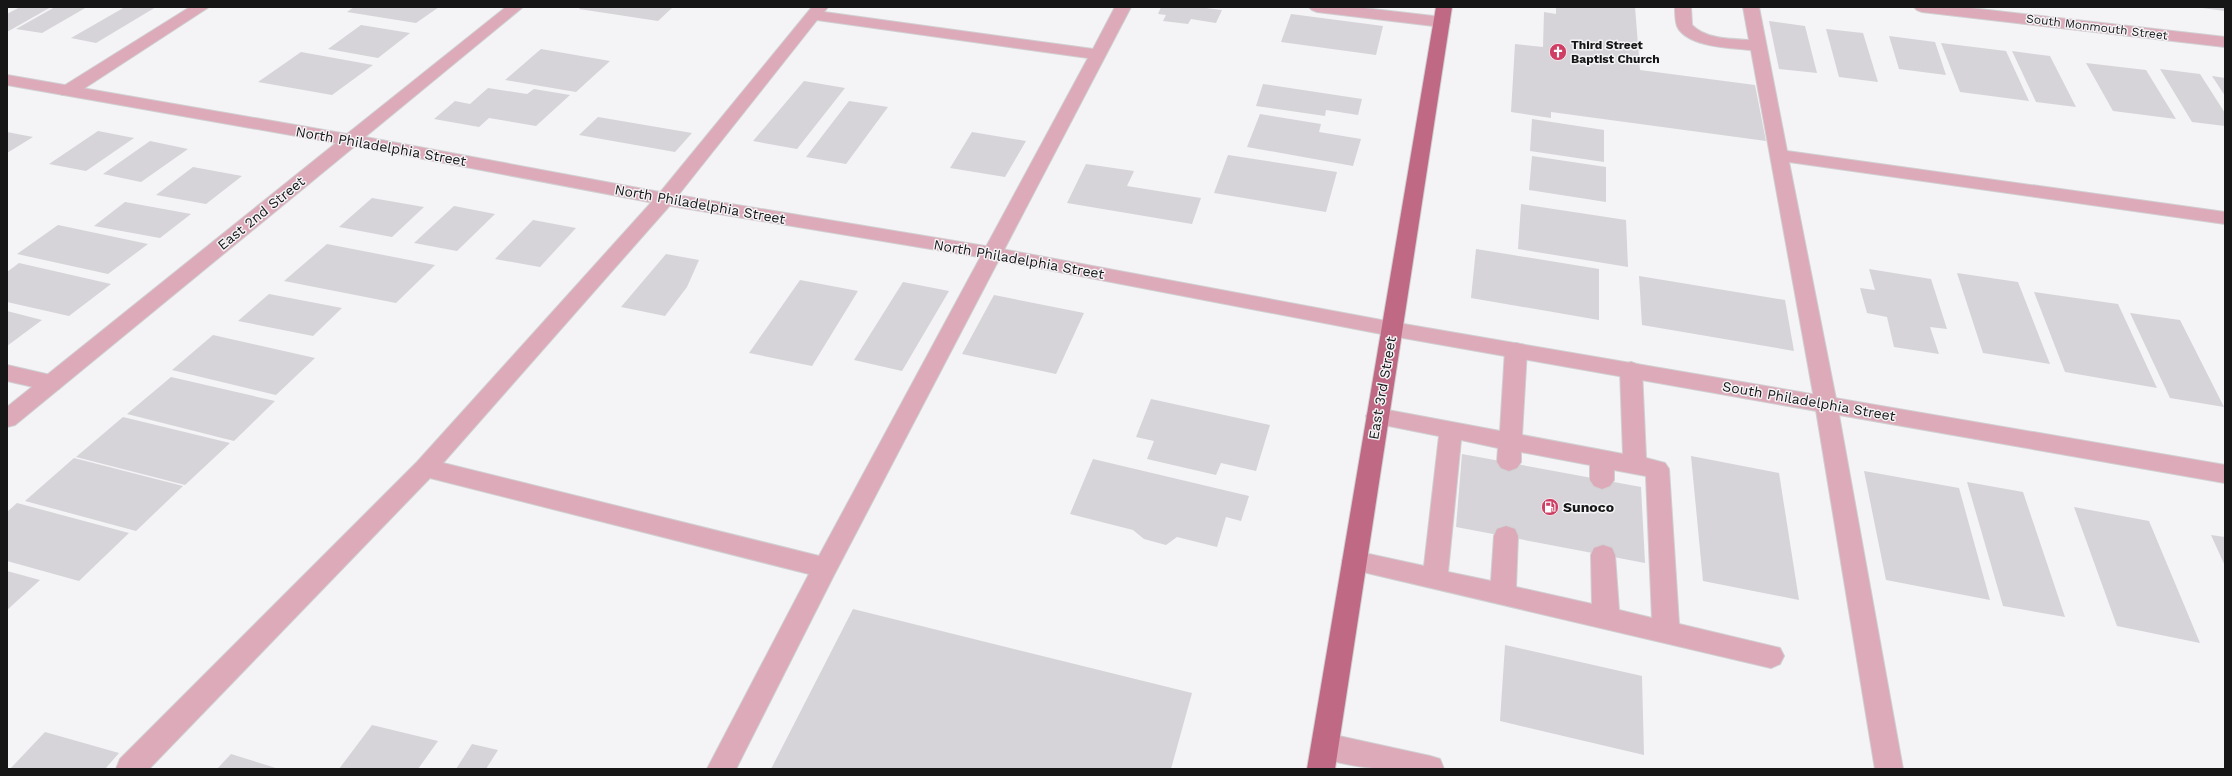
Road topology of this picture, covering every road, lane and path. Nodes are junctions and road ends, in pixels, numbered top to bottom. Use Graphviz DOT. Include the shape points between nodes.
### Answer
graph roads {
  1 [pos="201,7"];
  2 [pos="515,7"];
  3 [pos="1123,7"];
  4 [pos="1317,7"];
  5 [pos="1683,7"];
  6 [pos="1751,7"];
  7 [pos="1922,7"];
  8 [pos="816,11"];
  9 [pos="1443,15"];
  10 [pos="2225,42"];
  11 [pos="1758,46"];
  12 [pos="1097,54"];
  13 [pos="7,80"];
  14 [pos="68,91"];
  15 [pos="351,140"];
  16 [pos="1779,155"];
  17 [pos="665,199"];
  18 [pos="2225,218"];
  19 [pos="991,253"];
  20 [pos="1392,329"];
  21 [pos="1516,350"];
  22 [pos="1631,370"];
  23 [pos="7,373"];
  24 [pos="51,383"];
  25 [pos="1826,404"];
  26 [pos="1376,416"];
  27 [pos="7,419"];
  28 [pos="1451,430"];
  29 [pos="1509,452"];
  30 [pos="1635,465"];
  31 [pos="425,468"];
  32 [pos="2225,474"];
  33 [pos="1506,536"];
  34 [pos="1603,555"];
  35 [pos="1355,561"];
  36 [pos="825,568"];
  37 [pos="1435,579"];
  38 [pos="1503,594"];
  39 [pos="1606,617"];
  40 [pos="1666,632"];
  41 [pos="1771,656"];
  42 [pos="1323,757"];
  43 [pos="130,769"];
  44 [pos="721,769"];
  45 [pos="1430,769"];
  46 [pos="1889,769"];
  1 -- 14 [label="street"];
  2 -- 15 [label="street, East 2nd Street"];
  3 -- 12 [label="street"];
  4 -- 9 [label="street"];
  5 -- 11 [label="street" via="1685,26 1692,33 1707,40"];
  6 -- 11 [label="street"];
  7 -- 10 [label="street, South Monmouth Street"];
  8 -- 12 [label="street"];
  8 -- 17 [label="street"];
  9 -- 20 [label="main road, East 3rd Street"];
  11 -- 16 [label="street"];
  12 -- 19 [label="street"];
  13 -- 14 [label="street, North Philadelphia Street"];
  14 -- 15 [label="street, North Philadelphia Street"];
  15 -- 17 [label="street, North Philadelphia Street"];
  15 -- 24 [label="street, East 2nd Street"];
  16 -- 18 [label="street"];
  16 -- 25 [label="street"];
  17 -- 19 [label="street, North Philadelphia Street"];
  17 -- 31 [label="street"];
  19 -- 20 [label="street, North Philadelphia Street"];
  19 -- 36 [label="street"];
  20 -- 21 [label="street, South Philadelphia Street"];
  20 -- 26 [label="main road, East 3rd Street"];
  21 -- 22 [label="street, South Philadelphia Street"];
  21 -- 29 [label="street"];
  22 -- 25 [label="street, South Philadelphia Street"];
  22 -- 30 [label="street"];
  23 -- 24 [label="street"];
  24 -- 27 [label="street, East 2nd Street"];
  25 -- 32 [label="street, South Philadelphia Street"];
  25 -- 46 [label="street"];
  26 -- 28 [label="street"];
  26 -- 35 [label="main road, East 3rd Street"];
  28 -- 29 [label="street"];
  28 -- 37 [label="street"];
  29 -- 30 [label="street" via="1602,469"];
  30 -- 40 [label="street" via="1657,469"];
  31 -- 36 [label="street"];
  31 -- 43 [label="street"];
  33 -- 38 [label="street"];
  34 -- 39 [label="street"];
  35 -- 37 [label="street"];
  35 -- 42 [label="main road, East 3rd Street"];
  36 -- 44 [label="street"];
  37 -- 38 [label="street"];
  38 -- 39 [label="street"];
  39 -- 40 [label="street"];
  40 -- 41 [label="street"];
  42 -- 45 [label="street"];
}
